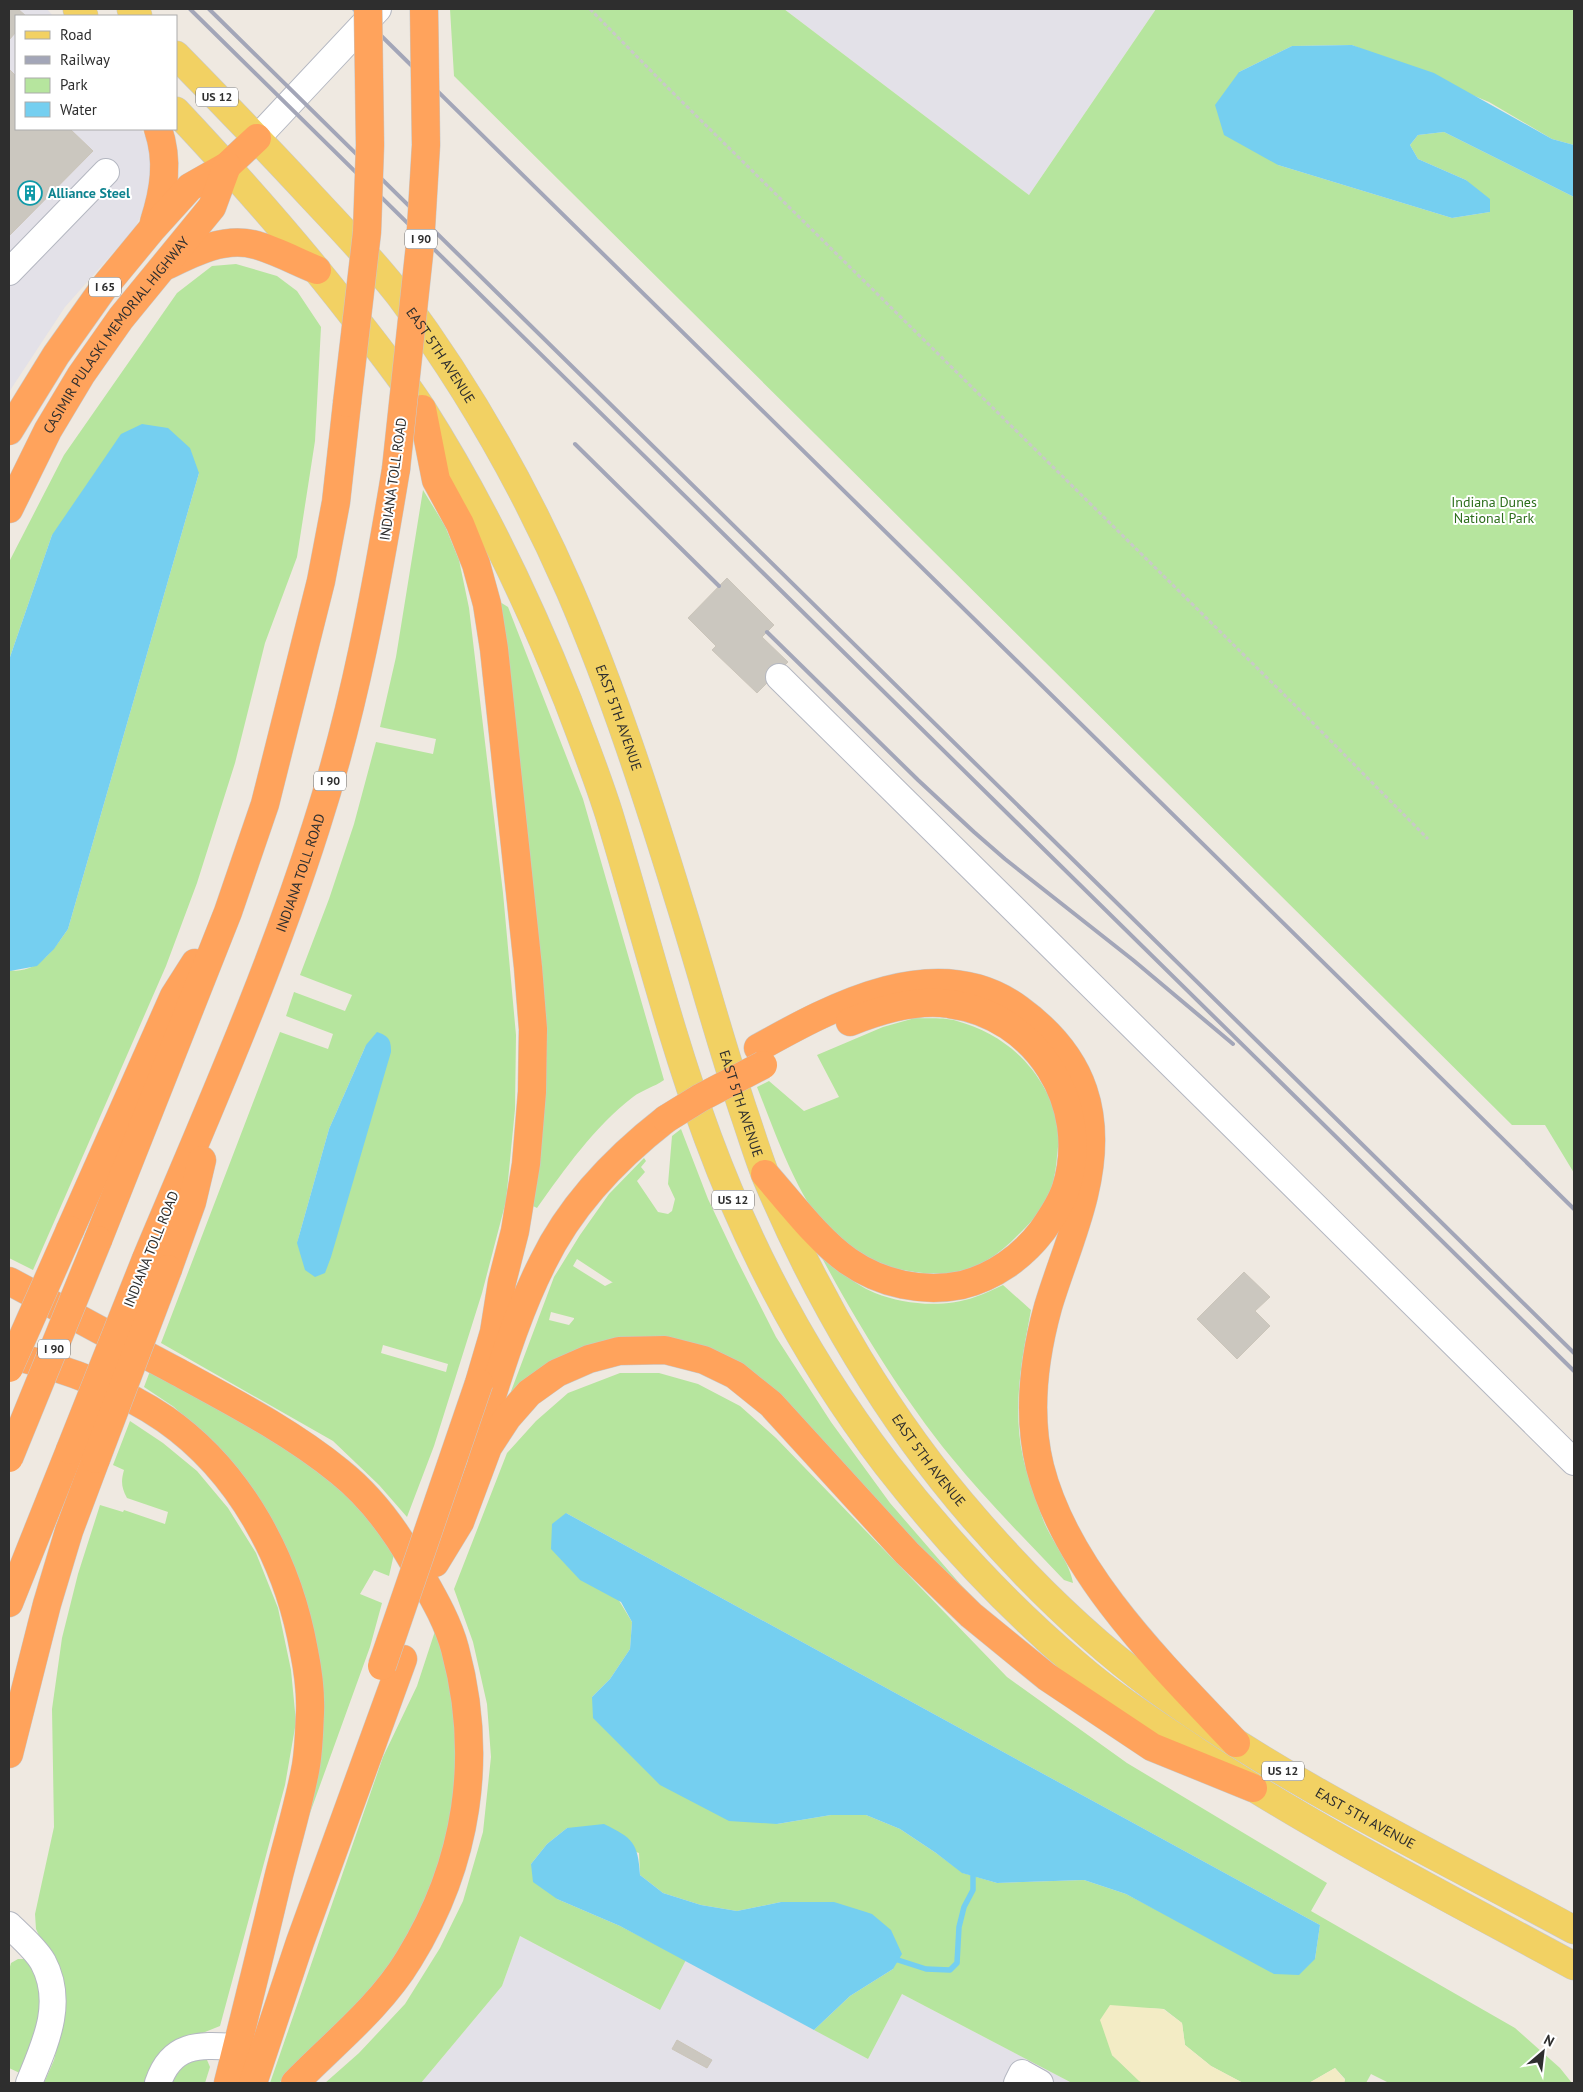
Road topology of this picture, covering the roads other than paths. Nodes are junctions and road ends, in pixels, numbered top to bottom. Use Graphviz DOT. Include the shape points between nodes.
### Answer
graph roads {
  1 [pos="368,9"];
  2 [pos="378,9"];
  3 [pos="424,9"];
  4 [pos="178,57"];
  5 [pos="178,113"];
  6 [pos="158,130"];
  7 [pos="257,138"];
  8 [pos="227,166"];
  9 [pos="106,172"];
  10 [pos="152,229"];
  11 [pos="160,269"];
  12 [pos="317,270"];
  13 [pos="9,272"];
  14 [pos="422,409"];
  15 [pos="9,431"];
  16 [pos="9,509"];
  17 [pos="779,677"];
  18 [pos="228,912"];
  19 [pos="761,1056"];
  20 [pos="664,1110"];
  21 [pos="764,1174"];
  22 [pos="157,1264"];
  23 [pos="9,1281"];
  24 [pos="494,1332"];
  25 [pos="9,1355"];
  26 [pos="9,1368"];
  27 [pos="487,1384"];
  28 [pos="9,1458"];
  29 [pos="1574,1462"];
  30 [pos="435,1563"];
  31 [pos="9,1603"];
  32 [pos="392,1663"];
  33 [pos="1236,1743"];
  34 [pos="9,1754"];
  35 [pos="1253,1788"];
  36 [pos="9,1925"];
  37 [pos="1574,1930"];
  38 [pos="1574,1966"];
  39 [pos="237,2047"];
  40 [pos="29,2083"];
  41 [pos="158,2083"];
  42 [pos="228,2083"];
  43 [pos="252,2083"];
  44 [pos="295,2083"];
  1 -- 18 [label="highway, I 90, bridge" via="370,145 367,232 336,502 321,581 265,804"];
  2 -- 7 [label="lane"];
  3 -- 22 [label="highway, INDIANA TOLL ROAD / I 90, bridge" via="426,145 420,245 396,469 376,591 349,714 325,798 278,941 221,1081"];
  4 -- 7 [label="main road, EAST 5TH AVENUE / US 12"];
  5 -- 8 [label="main road, US 12"];
  6 -- 10 [label="highway" via="166,165 164,186"];
  7 -- 8 [label="highway, CASIMIR PULASKI MEMORIAL HIGHWAY / I 65"];
  7 -- 21 [label="main road, EAST 5TH AVENUE / US 12" via="396,291 452,370 518,484 568,587 608,686"];
  8 -- 10 [label="highway, CASIMIR PULASKI MEMORIAL HIGHWAY / I 65" via="190,187"];
  8 -- 11 [label="highway, CASIMIR PULASKI MEMORIAL HIGHWAY / I 65" via="212,207"];
  8 -- 12 [label="main road, US 12"];
  9 -- 13 [label="lane"];
  10 -- 15 [label="highway, CASIMIR PULASKI MEMORIAL HIGHWAY / I 65" via="105,286"];
  11 -- 12 [label="highway" via="196,251 232,243 255,245"];
  11 -- 16 [label="highway, CASIMIR PULASKI MEMORIAL HIGHWAY / I 65" via="81,375 48,430"];
  12 -- 14 [label="main road, US 12" via="388,359"];
  14 -- 24 [label="highway" via="436,480 460,524 487,604 533,1029 526,1164"];
  14 -- 35 [label="main road, US 12" via="470,489 520,590 566,697 607,807 707,1136 762,1263 837,1395 886,1464 948,1539 1006,1600 1079,1667 1126,1703"];
  17 -- 29 [label="lane"];
  18 -- 26 [label="highway, bridge" via="174,996"];
  18 -- 28 [label="highway, I 90, bridge"];
  19 -- 20 [label="highway, bridge" via="700,1098"];
  19 -- 21 [label="highway" via="895,1008 921,1003 978,1010 1002,1021 1044,1058 1059,1082 1072,1134 1066,1189 1053,1215 1033,1242 1010,1264 978,1281 942,1289 911,1287 878,1278 847,1260 815,1231"];
  19 -- 33 [label="highway" via="853,1001 918,983 981,990 1010,1002 1056,1041 1077,1074 1088,1101 1092,1134 1084,1195 1048,1308 1036,1360 1032,1414 1040,1467 1072,1542 1103,1592 1142,1642"];
  20 -- 24 [label="highway" via="641,1116 577,1178 549,1215 520,1270"];
  20 -- 27 [label="highway" via="594,1186 565,1224 543,1261"];
  21 -- 33 [label="main road, EAST 5TH AVENUE / US 12" via="829,1310 914,1442 971,1515 1021,1570 1081,1627 1149,1684"];
  22 -- 31 [label="highway, INDIANA TOLL ROAD / I 90, bridge" via="70,1450"];
  22 -- 34 [label="highway, bridge" via="96,1459 69,1531"];
  23 -- 44 [label="highway" via="292,1436 342,1473 375,1506 405,1547 438,1606 455,1648 467,1712 470,1765 464,1820 451,1869 430,1921 408,1961 367,2013"];
  24 -- 27 [label="highway"];
  25 -- 39 [label="highway" via="52,1365 131,1398 166,1420 200,1449 232,1484 260,1526 282,1569 298,1616 310,1710 306,1768"];
  27 -- 30 [label="highway"];
  27 -- 32 [label="highway, bridge"];
  30 -- 32 [label="highway"];
  30 -- 35 [label="highway" via="460,1522 488,1448 507,1418 529,1393 557,1373 618,1351 665,1350 704,1360 735,1375 770,1404 907,1552 964,1608 1046,1677 1152,1748"];
  32 -- 42 [label="highway"];
  32 -- 43 [label="highway"];
  33 -- 37 [label="main road, EAST 5TH AVENUE / US 12"];
  35 -- 38 [label="main road, US 12" via="1374,1858"];
  36 -- 40 [label="lane" via="42,1962 50,1981 53,2001 47,2040"];
  39 -- 41 [label="lane" via="205,2045 188,2048 162,2070"];
  39 -- 42 [label="highway"];
}
